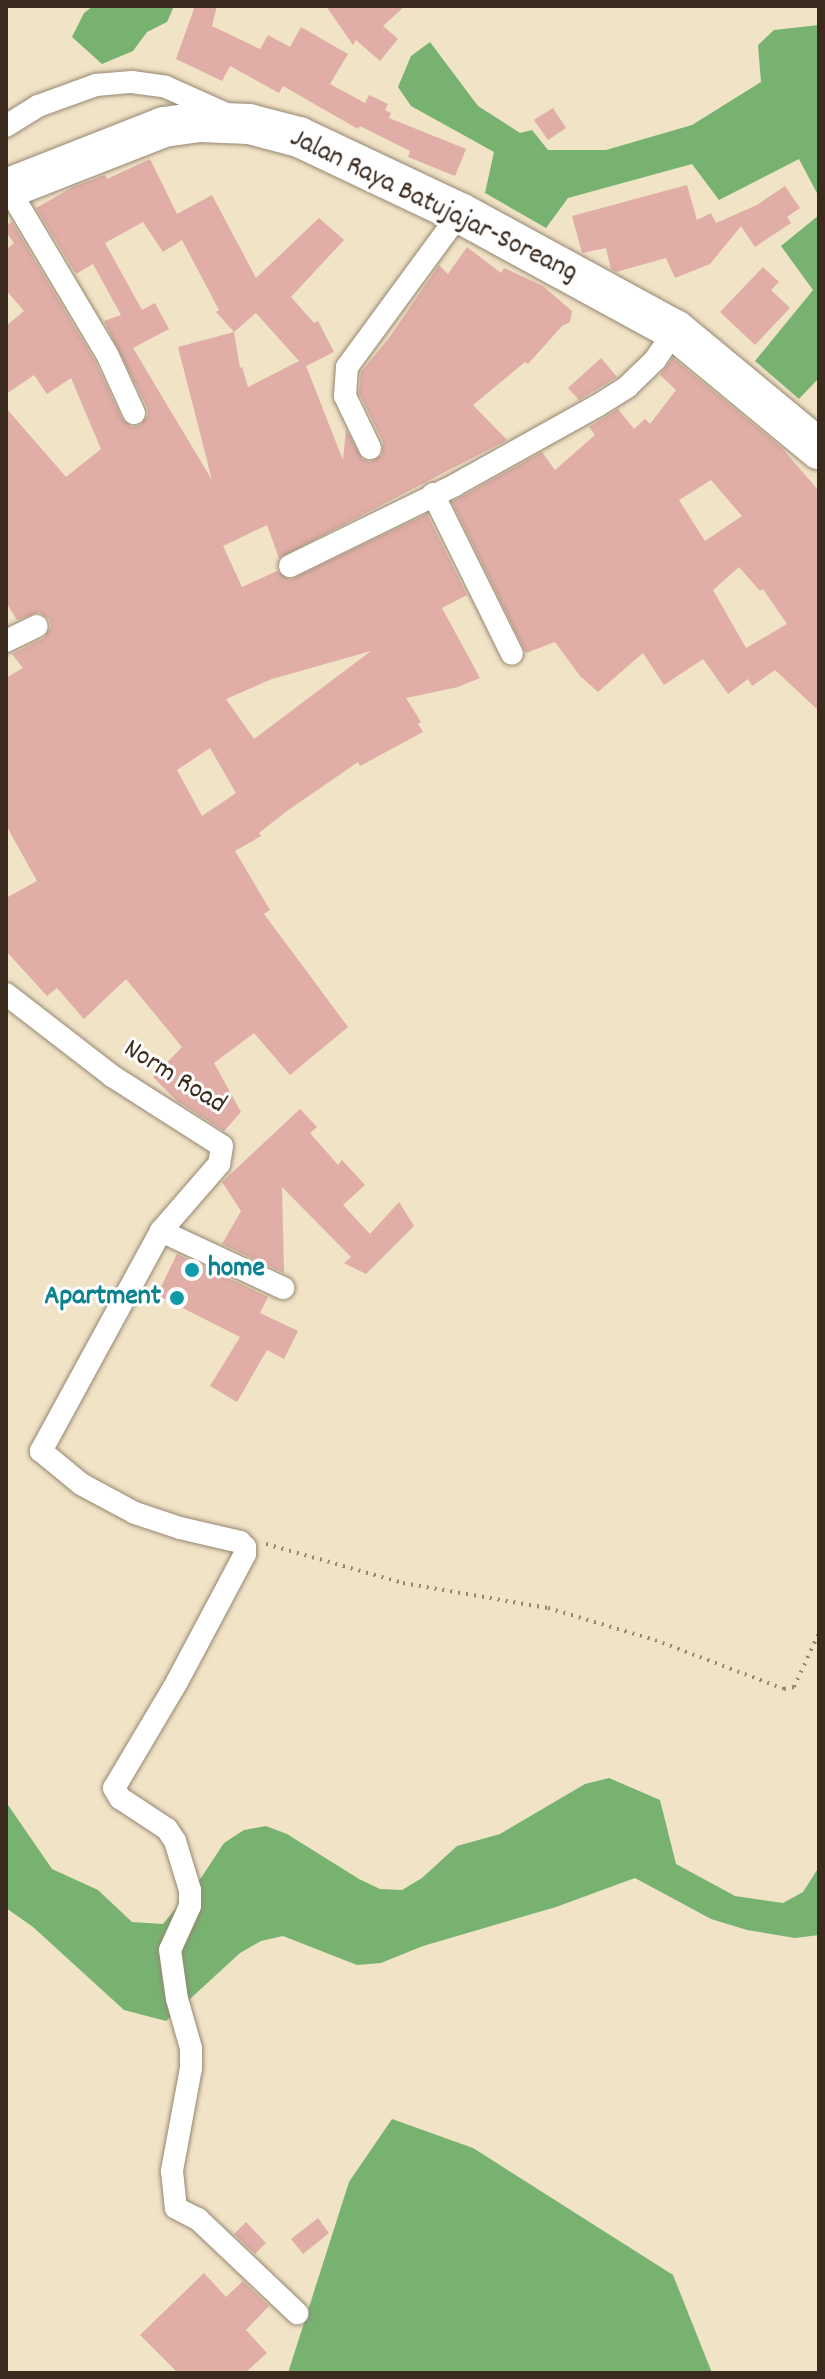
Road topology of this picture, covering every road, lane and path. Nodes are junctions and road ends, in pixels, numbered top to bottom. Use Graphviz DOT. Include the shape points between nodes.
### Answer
graph roads {
  1 [pos="249,124"];
  2 [pos="6,126"];
  3 [pos="7,189"];
  4 [pos="460,213"];
  5 [pos="675,330"];
  6 [pos="134,413"];
  7 [pos="370,448"];
  8 [pos="819,449"];
  9 [pos="433,494"];
  10 [pos="290,566"];
  11 [pos="37,626"];
  12 [pos="6,641"];
  13 [pos="512,654"];
  14 [pos="6,994"];
  15 [pos="161,1231"];
  16 [pos="283,1288"];
  17 [pos="243,1544"];
  18 [pos="819,1633"];
  19 [pos="297,2313"];
  1 -- 2 [label="street" via="166,87 132,82 96,85 38,106"];
  1 -- 3 [label="highway, Jalan Raya Batujajar-Soreang" via="164,127"];
  1 -- 4 [label="highway, Jalan Raya Batujajar-Soreang" via="299,137"];
  3 -- 6 [label="street" via="107,354"];
  4 -- 5 [label="highway, Jalan Raya Batujajar-Soreang"];
  4 -- 7 [label="street" via="347,367 345,396"];
  5 -- 8 [label="highway, Jalan Raya Batujajar-Soreang"];
  5 -- 9 [label="street" via="655,360 627,387"];
  9 -- 10 [label="street"];
  9 -- 13 [label="street"];
  11 -- 12 [label="street"];
  14 -- 15 [label="street, Norm Road" via="112,1076 222,1146 219,1164"];
  15 -- 16 [label="street"];
  15 -- 17 [label="street, Norm Road" via="43,1446 44,1456 81,1484 135,1513"];
  17 -- 18 [label="path" via="250,1540 403,1583 548,1608 655,1640 784,1689 794,1687"];
  17 -- 19 [label="street" via="245,1554 114,1788 120,1798 167,1829 190,1890 190,1906 170,1950 191,2048 172,2171 176,2208 198,2219"];
}
